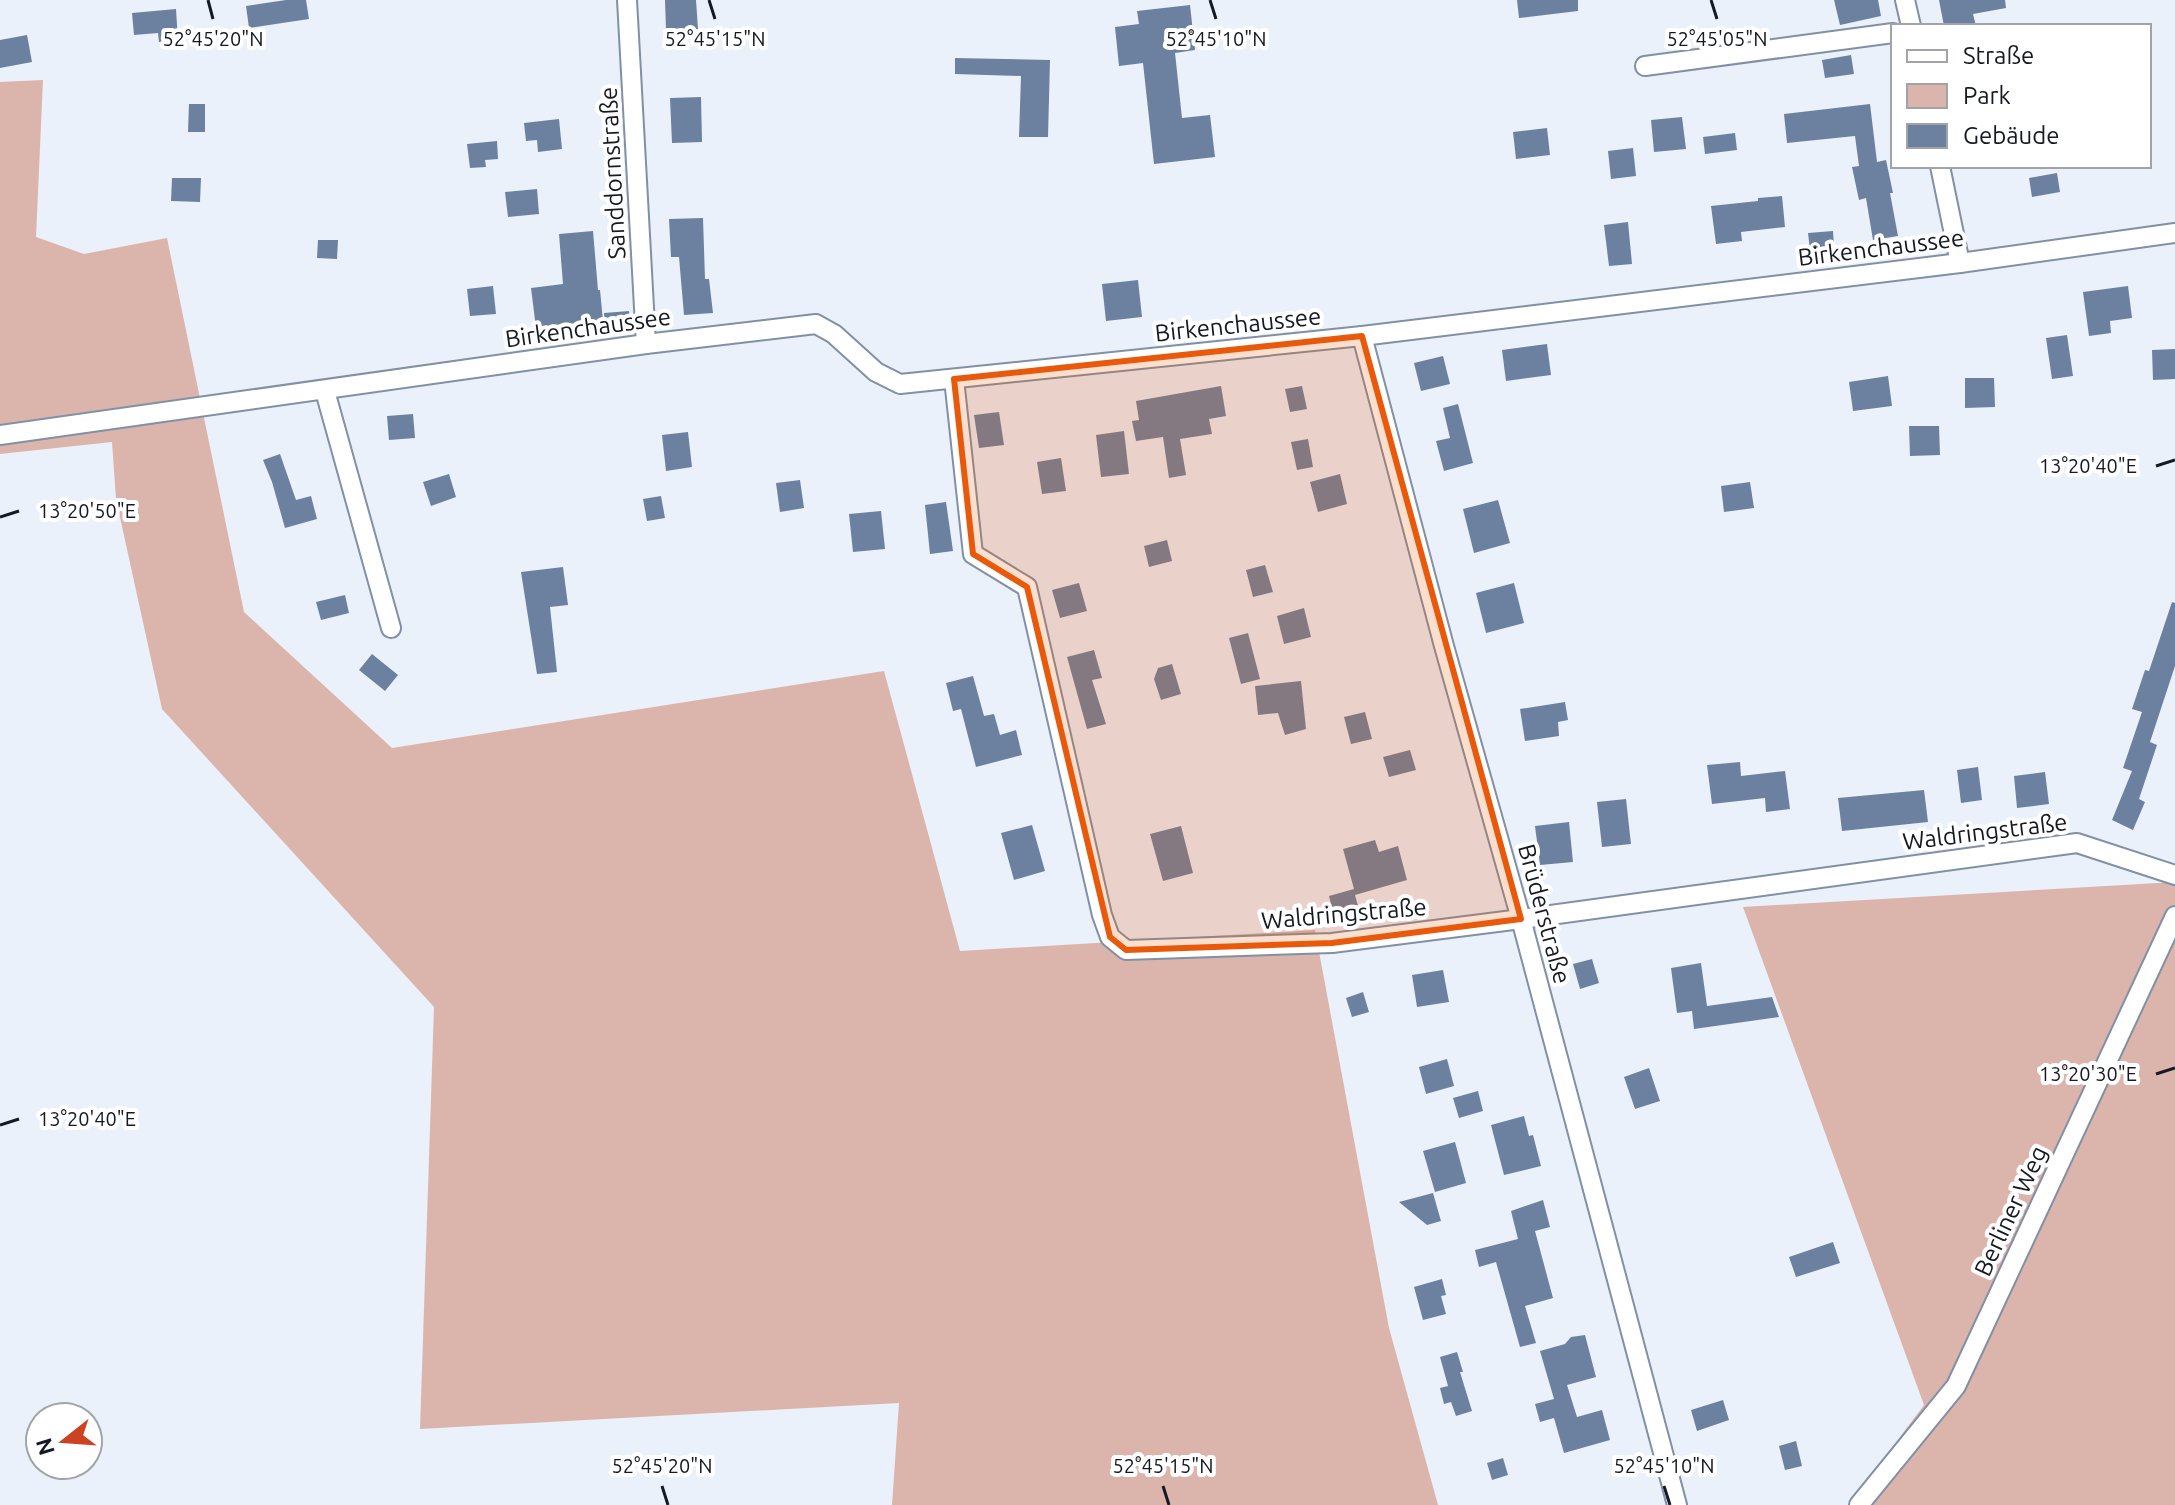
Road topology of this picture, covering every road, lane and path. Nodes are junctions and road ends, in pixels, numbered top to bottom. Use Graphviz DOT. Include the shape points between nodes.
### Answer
graph roads {
  1 [pos="627,0"];
  2 [pos="1905,0"];
  3 [pos="1911,24"];
  4 [pos="1891,33"];
  5 [pos="1645,66"];
  6 [pos="1940,168"];
  7 [pos="2175,233"];
  8 [pos="1960,263"];
  9 [pos="1362,336"];
  10 [pos="646,344"];
  11 [pos="954,379"];
  12 [pos="325,391"];
  13 [pos="0,435"];
  14 [pos="391,628"];
  15 [pos="2175,875"];
  16 [pos="2175,916"];
  17 [pos="1521,919"];
  18 [pos="1677,1505"];
  19 [pos="1859,1505"];
  1 -- 10 [label="street, Sanddornstraße"];
  2 -- 3 [label="street"];
  4 -- 5 [label="street"];
  6 -- 8 [label="street"];
  7 -- 8 [label="street, Birkenchaussee"];
  8 -- 9 [label="street, Birkenchaussee"];
  9 -- 11 [label="street, Birkenchaussee"];
  9 -- 17 [label="street, Brüderstraße"];
  10 -- 11 [label="street, Birkenchaussee" via="816,324 876,372 900,384"];
  10 -- 12 [label="street, Birkenchaussee"];
  11 -- 17 [label="street, Waldringstraße" via="973,554 1027,587 1110,937 1126,950 1332,943"];
  12 -- 13 [label="street, Birkenchaussee"];
  12 -- 14 [label="street"];
  15 -- 17 [label="street, Waldringstraße" via="2077,843"];
  16 -- 19 [label="street, Berliner Weg" via="1956,1386"];
  17 -- 18 [label="street, Brüderstraße"];
}
